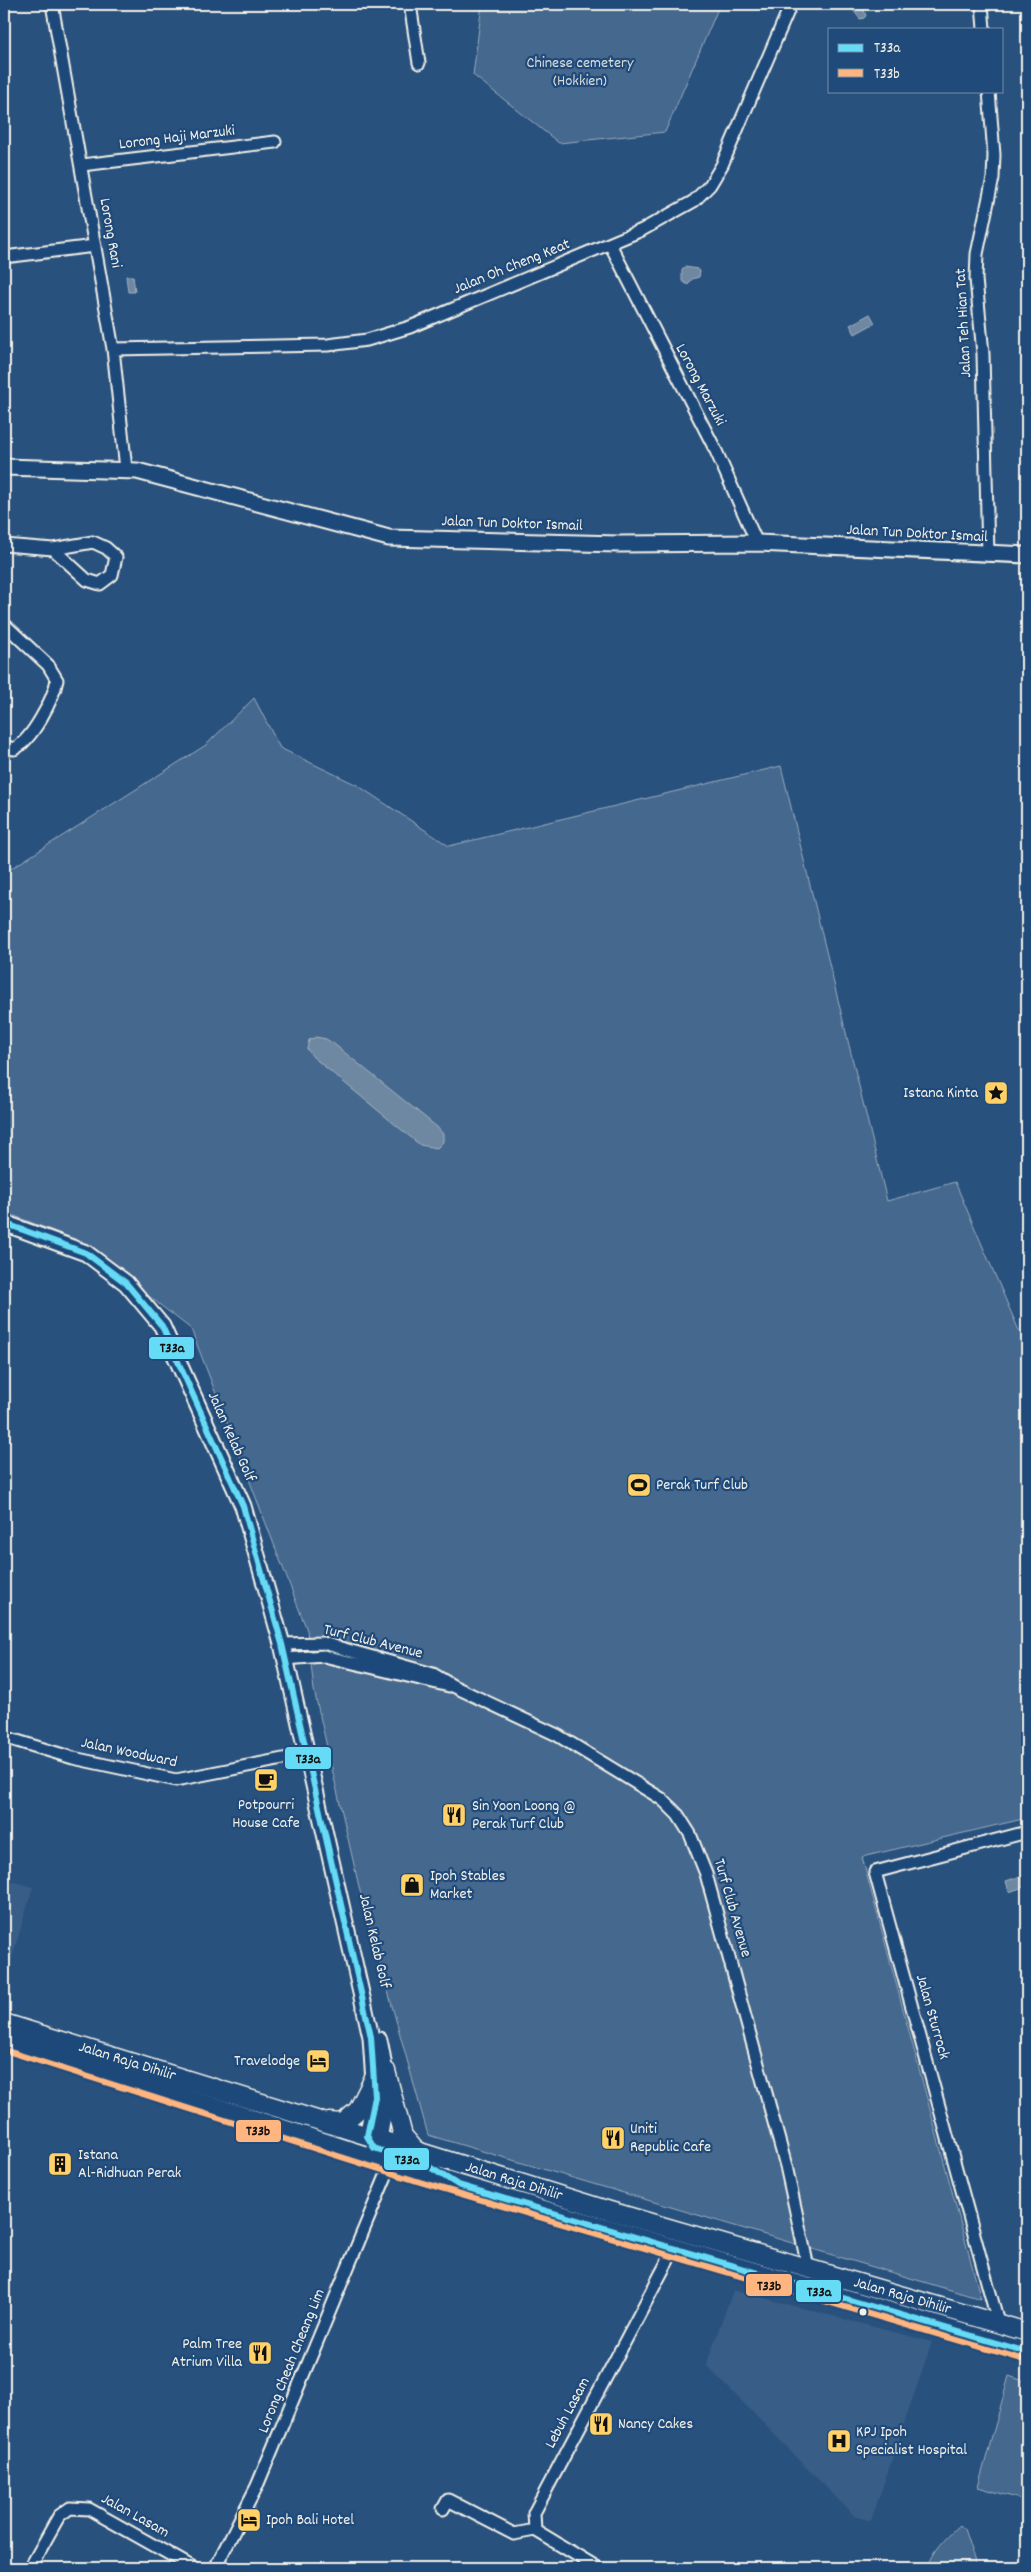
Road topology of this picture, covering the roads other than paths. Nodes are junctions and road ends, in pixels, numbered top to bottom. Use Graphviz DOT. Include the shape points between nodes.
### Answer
graph roads {
  1 [pos="52,4"];
  2 [pos="410,4"];
  3 [pos="791,4"];
  4 [pos="982,4"];
  5 [pos="984,28"];
  6 [pos="419,63"];
  7 [pos="989,92"];
  8 [pos="275,142"];
  9 [pos="82,165"];
  10 [pos="610,244"];
  11 [pos="95,246"];
  12 [pos="4,257"];
  13 [pos="113,349"];
  14 [pos="4,467"];
  15 [pos="126,469"];
  16 [pos="757,543"];
  17 [pos="4,545"];
  18 [pos="53,549"];
  19 [pos="988,555"];
  20 [pos="1027,555"];
  21 [pos="4,624"];
  22 [pos="4,746"];
  23 [pos="4,1223"];
  24 [pos="282,1644"];
  25 [pos="285,1659"];
  26 [pos="453,1686"];
  27 [pos="4,1737"];
  28 [pos="308,1754"];
  29 [pos="1027,1832"];
  30 [pos="4,2023"];
  31 [pos="4,2042"];
  32 [pos="380,2074"];
  33 [pos="321,2121"];
  34 [pos="301,2135"];
  35 [pos="372,2140"];
  36 [pos="416,2151"];
  37 [pos="392,2164"];
  38 [pos="458,2185"];
  39 [pos="674,2249"];
  40 [pos="808,2267"];
  41 [pos="844,2278"];
  42 [pos="923,2321"];
  43 [pos="998,2322"];
  44 [pos="1027,2332"];
  45 [pos="1027,2352"];
  46 [pos="443,2509"];
  47 [pos="535,2530"];
  48 [pos="30,2568"];
  49 [pos="194,2568"];
  50 [pos="216,2568"];
  51 [pos="598,2568"];
  1 -- 9 [label="street, Lorong Rani"];
  2 -- 6 [label="street"];
  3 -- 10 [label="street, Jalan Oh Cheng Keat" via="722,165 710,185 680,210"];
  4 -- 5 [label="street"];
  7 -- 19 [label="street, Jalan Teh Hian Tat" via="993,170 977,254 976,279 983,354"];
  8 -- 9 [label="street, Lorong Haji Marzuki"];
  9 -- 11 [label="street, Lorong Rani"];
  10 -- 13 [label="street, Jalan Oh Cheng Keat" via="368,340 328,345"];
  10 -- 16 [label="street, Lorong Marzuki" via="716,451"];
  11 -- 12 [label="street"];
  11 -- 13 [label="street, Lorong Rani"];
  13 -- 15 [label="street, Lorong Rani"];
  14 -- 15 [label="street, Jalan Tun Doktor Ismail"];
  15 -- 16 [label="street, Jalan Tun Doktor Ismail" via="389,538 618,544"];
  16 -- 19 [label="street, Jalan Tun Doktor Ismail"];
  17 -- 18 [label="street"];
  18 -- 18 [label="street" via="92,542 106,548 116,557 112,575 100,584 87,580"];
  19 -- 20 [label="street, Jalan Tun Doktor Ismail"];
  21 -- 22 [label="street" via="48,665 57,680 54,694 23,744 14,749"];
  23 -- 24 [label="street, Jalan Kelab Golf" via="86,1253 126,1283 162,1326 243,1506"];
  24 -- 25 [label="street, Jalan Kelab Golf"];
  24 -- 26 [label="street, Turf Club Avenue" via="323,1643 433,1674"];
  25 -- 26 [label="street, Turf Club Avenue" via="324,1656 432,1684"];
  25 -- 28 [label="street, Jalan Kelab Golf"];
  26 -- 40 [label="street, Turf Club Avenue" via="557,1735 662,1800 678,1815 690,1834 706,1874 781,2147"];
  27 -- 28 [label="street, Jalan Woodward" via="73,1758 176,1780"];
  28 -- 32 [label="street, Jalan Kelab Golf" via="307,1761"];
  28 -- 32 [label="street, Jalan Kelab Golf" via="312,1760"];
  29 -- 43 [label="street, Jalan Sturrock" via="875,1872"];
  30 -- 33 [label="main road, Jalan Raja Dihilir"];
  31 -- 34 [label="main road, Jalan Raja Dihilir"];
  32 -- 33 [label="main road" via="358,2110 343,2123"];
  32 -- 35 [label="street"];
  32 -- 36 [label="main road" via="403,2136"];
  33 -- 35 [label="main road, Jalan Raja Dihilir"];
  34 -- 35 [label="main road" via="313,2132 357,2146"];
  34 -- 37 [label="main road, Jalan Raja Dihilir"];
  35 -- 36 [label="main road, Jalan Raja Dihilir"];
  35 -- 38 [label="main road" via="374,2148 438,2169"];
  36 -- 40 [label="main road, Jalan Raja Dihilir"];
  37 -- 38 [label="main road, Jalan Raja Dihilir"];
  37 -- 50 [label="street, Lorong Cheah Cheang Lim" via="257,2486"];
  38 -- 39 [label="main road, Jalan Raja Dihilir"];
  39 -- 42 [label="main road, Jalan Raja Dihilir"];
  39 -- 47 [label="street, Lebuh Lasam" via="545,2489 534,2513"];
  40 -- 41 [label="main road, Jalan Raja Dihilir"];
  41 -- 42 [label="main road" via="911,2308"];
  41 -- 43 [label="main road, Jalan Raja Dihilir"];
  42 -- 45 [label="main road, Jalan Raja Dihilir"];
  43 -- 44 [label="main road, Jalan Raja Dihilir"];
  46 -- 47 [label="street" via="448,2500 514,2534"];
  47 -- 51 [label="street"];
  48 -- 49 [label="street, Jalan Lasam" via="60,2516 70,2508 89,2508"];
}
